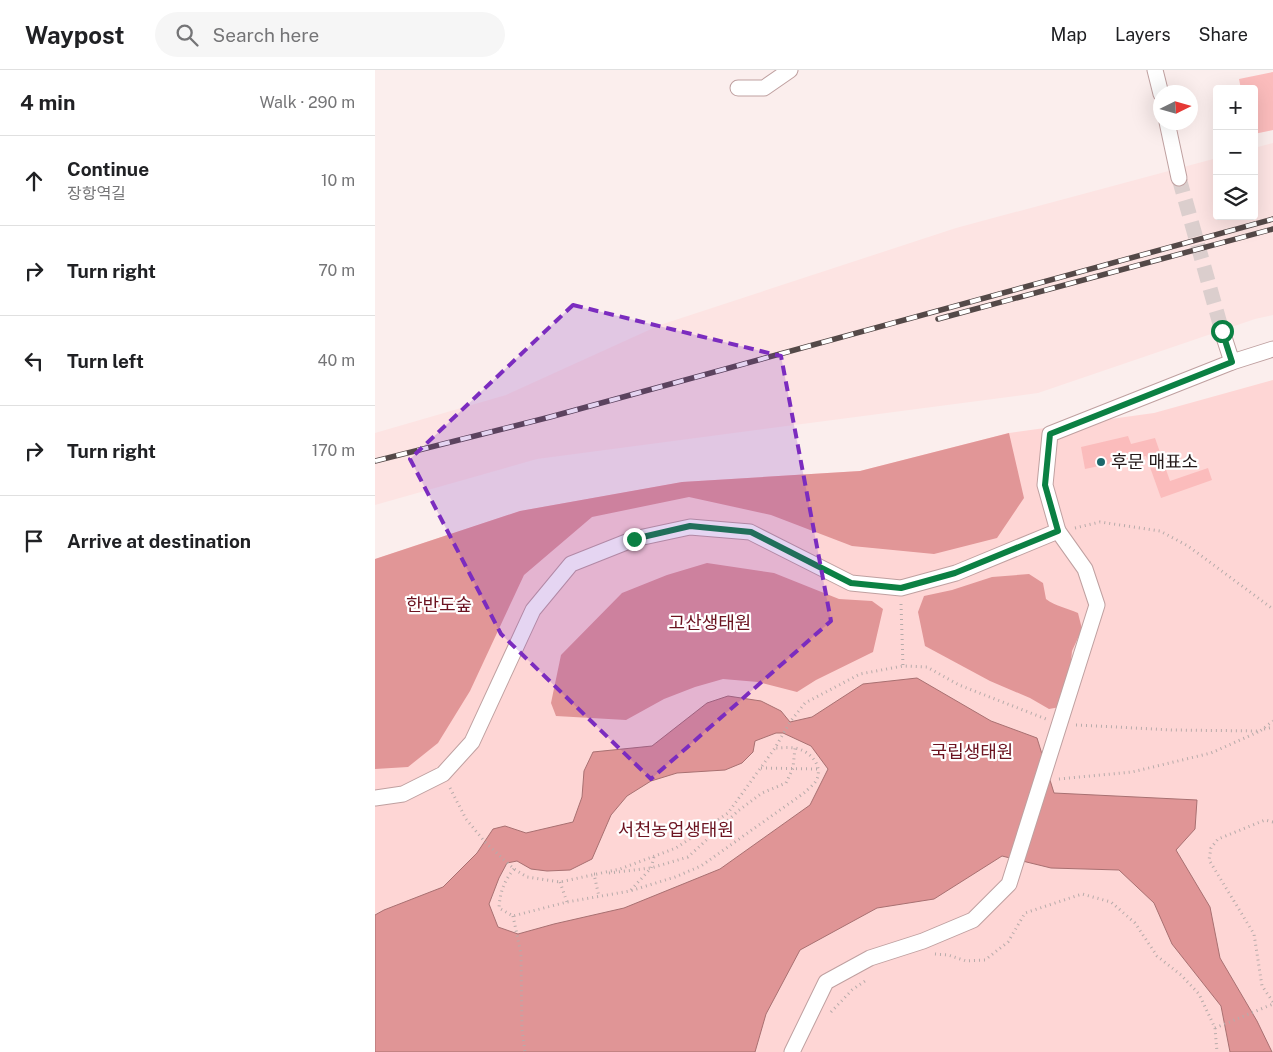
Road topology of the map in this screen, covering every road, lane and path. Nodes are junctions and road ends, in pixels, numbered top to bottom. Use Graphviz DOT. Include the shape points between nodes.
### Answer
graph roads {
  1 [pos="789,70"];
  2 [pos="1155,70"];
  3 [pos="1159,85"];
  4 [pos="738,88"];
  5 [pos="1169,130"];
  6 [pos="1179,178"];
  7 [pos="1222,331"];
  8 [pos="1273,349"];
  9 [pos="1232,362"];
  10 [pos="1058,531"];
  11 [pos="901,588"];
  12 [pos="1273,609"];
  13 [pos="903,666"];
  14 [pos="1273,721"];
  15 [pos="1059,724"];
  16 [pos="1273,727"];
  17 [pos="1260,731"];
  18 [pos="775,748"];
  19 [pos="795,748"];
  20 [pos="760,768"];
  21 [pos="793,768"];
  22 [pos="817,769"];
  23 [pos="443,774"];
  24 [pos="1041,781"];
  25 [pos="375,798"];
  26 [pos="1273,822"];
  27 [pos="654,856"];
  28 [pos="651,868"];
  29 [pos="514,869"];
  30 [pos="594,874"];
  31 [pos="560,882"];
  32 [pos="630,891"];
  33 [pos="599,897"];
  34 [pos="567,902"];
  35 [pos="513,916"];
  36 [pos="932,954"];
  37 [pos="868,979"];
  38 [pos="1273,1003"];
  39 [pos="829,1013"];
  40 [pos="1215,1028"];
  41 [pos="525,1052"];
  42 [pos="792,1052"];
  43 [pos="1217,1052"];
  1 -- 4 [label="street" via="764,88"];
  2 -- 3 [label="street"];
  5 -- 6 [label="street"];
  7 -- 9 [label="street"];
  8 -- 9 [label="street"];
  9 -- 10 [label="street" via="1050,434 1045,485"];
  10 -- 11 [label="street" via="955,573"];
  10 -- 12 [label="path" via="1100,522 1160,531 1188,546"];
  10 -- 15 [label="street" via="1085,569 1097,605"];
  11 -- 13 [label="path"];
  11 -- 23 [label="street" via="851,583 751,532 690,526 634,539 598,553 571,564 533,610 472,742"];
  13 -- 15 [label="path" via="927,667 959,685"];
  13 -- 18 [label="path" via="860,674 805,703"];
  14 -- 17 [label="path"];
  15 -- 17 [label="path"];
  15 -- 24 [label="street"];
  16 -- 17 [label="path"];
  17 -- 24 [label="path" via="1211,753 1132,772"];
  18 -- 19 [label="path"];
  18 -- 20 [label="path"];
  19 -- 21 [label="path"];
  19 -- 22 [label="path" via="807,752"];
  20 -- 21 [label="path"];
  20 -- 27 [label="path" via="728,813 676,848"];
  21 -- 22 [label="path"];
  21 -- 28 [label="path" via="786,783 762,793 688,857"];
  22 -- 32 [label="path" via="816,781 804,794 701,866"];
  23 -- 25 [label="street" via="403,794"];
  23 -- 29 [label="path" via="466,819"];
  24 -- 42 [label="street" via="1009,884 973,920 870,958 826,982"];
  26 -- 38 [label="path" via="1265,820 1218,839 1211,848 1209,860 1254,934 1262,986"];
  27 -- 28 [label="path"];
  27 -- 30 [label="path"];
  28 -- 30 [label="path"];
  28 -- 32 [label="path"];
  29 -- 31 [label="path" via="527,877"];
  29 -- 35 [label="path" via="500,894 499,908"];
  30 -- 31 [label="path"];
  30 -- 33 [label="path"];
  31 -- 34 [label="path"];
  32 -- 33 [label="path"];
  33 -- 34 [label="path"];
  34 -- 35 [label="path"];
  35 -- 41 [label="path" via="521,954"];
  36 -- 40 [label="path" via="966,961 985,960 1008,942 1025,913 1082,894 1111,902 1135,923 1157,956 1199,994"];
  37 -- 39 [label="path"];
  38 -- 40 [label="path"];
  40 -- 43 [label="path"];
}
